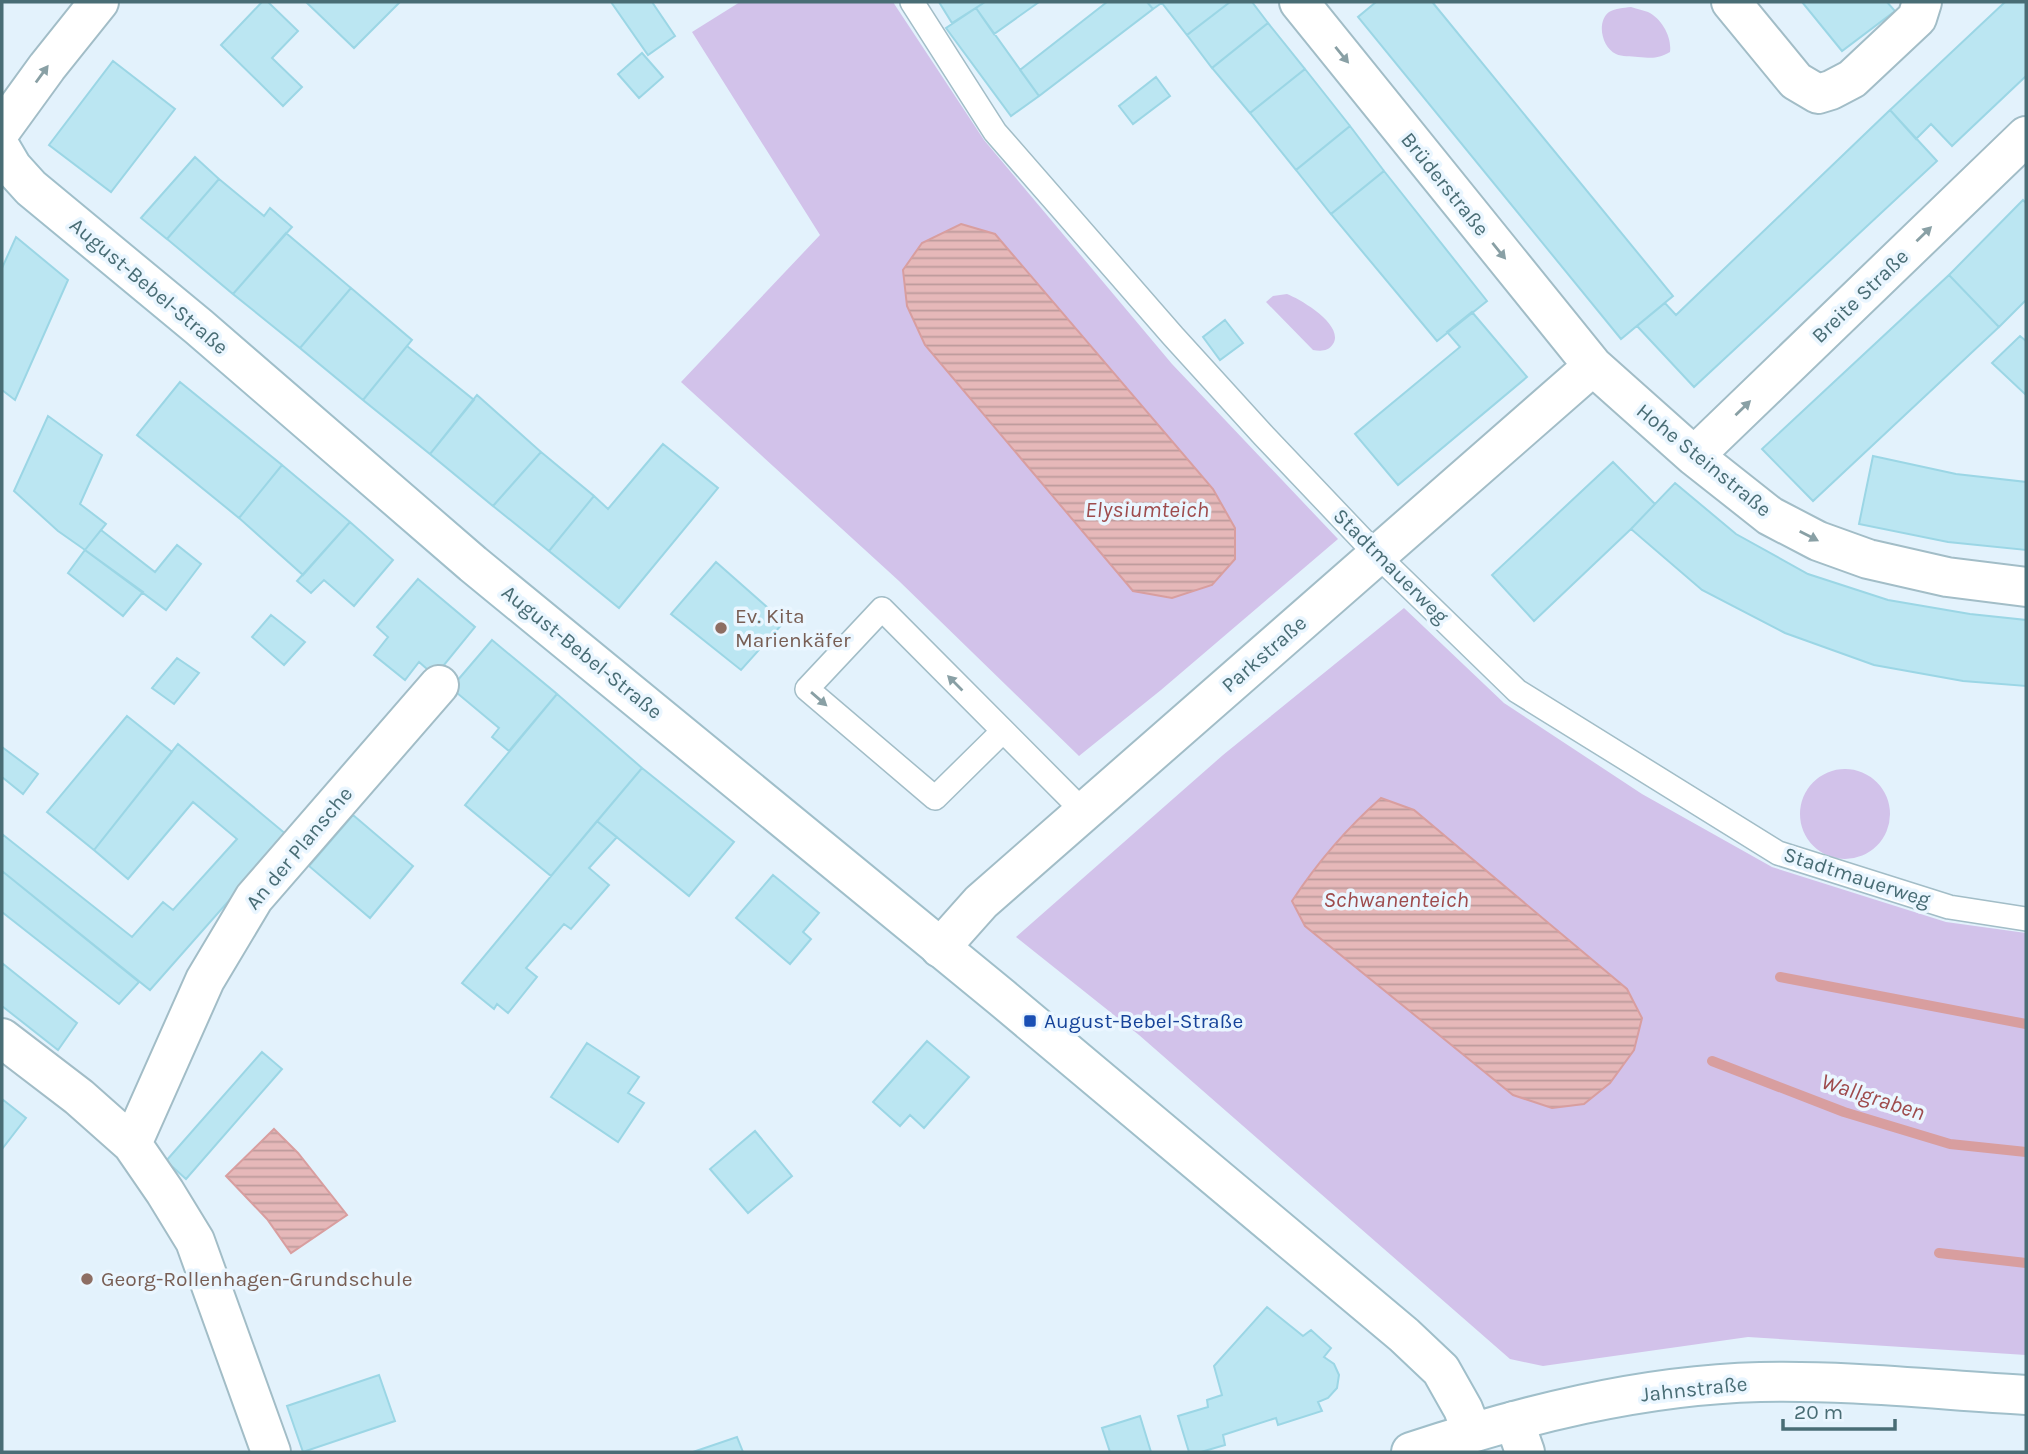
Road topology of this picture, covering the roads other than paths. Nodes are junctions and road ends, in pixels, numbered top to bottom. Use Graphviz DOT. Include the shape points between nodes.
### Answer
graph roads {
  1 [pos="99,2"];
  2 [pos="912,2"];
  3 [pos="1299,2"];
  4 [pos="1731,2"];
  5 [pos="1922,2"];
  6 [pos="2,130"];
  7 [pos="2026,136"];
  8 [pos="2,150"];
  9 [pos="1593,366"];
  10 [pos="1694,456"];
  11 [pos="1377,555"];
  12 [pos="2026,587"];
  13 [pos="439,685"];
  14 [pos="1003,731"];
  15 [pos="1084,812"];
  16 [pos="2026,919"];
  17 [pos="940,948"];
  18 [pos="2,1038"];
  19 [pos="132,1144"];
  20 [pos="2026,1395"];
  21 [pos="1472,1432"];
  22 [pos="1519,1437"];
  23 [pos="271,1452"];
  24 [pos="1411,1452"];
  6 -- 1 [label="street, one-way"];
  2 -- 11 [label="lane, Stadtmauerweg" via="995,132 1173,336"];
  3 -- 9 [label="street, Brüderstraße, one-way"];
  4 -- 5 [label="street" via="1796,81 1818,94 1852,79 1917,18"];
  10 -- 7 [label="street, Breite Straße, one-way"];
  8 -- 17 [label="street, August-Bebel-Straße" via="31,188 200,327 473,564"];
  9 -- 10 [label="street, Hohe Steinstraße"];
  9 -- 11 [label="street, Parkstraße"];
  10 -- 12 [label="street, Hohe Steinstraße, one-way" via="1770,516 1818,541 1868,559 1947,577"];
  11 -- 15 [label="street, Parkstraße"];
  11 -- 16 [label="lane, Stadtmauerweg" via="1517,691 1778,853 1949,906"];
  13 -- 19 [label="street, An der Plansche" via="254,898 205,981"];
  14 -- 14 [label="lane, one-way" via="881,610 807,689 934,798"];
  14 -- 15 [label="lane"];
  15 -- 17 [label="street, Parkstraße" via="981,902"];
  17 -- 21 [label="street, August-Bebel-Straße" via="1404,1335 1441,1370"];
  18 -- 19 [label="street"];
  19 -- 23 [label="street" via="195,1241"];
  20 -- 22 [label="street, Jahnstraße" via="1758,1382 1650,1392"];
  21 -- 22 [label="street, Jahnstraße"];
  21 -- 24 [label="street, Jahnstraße"];
}
